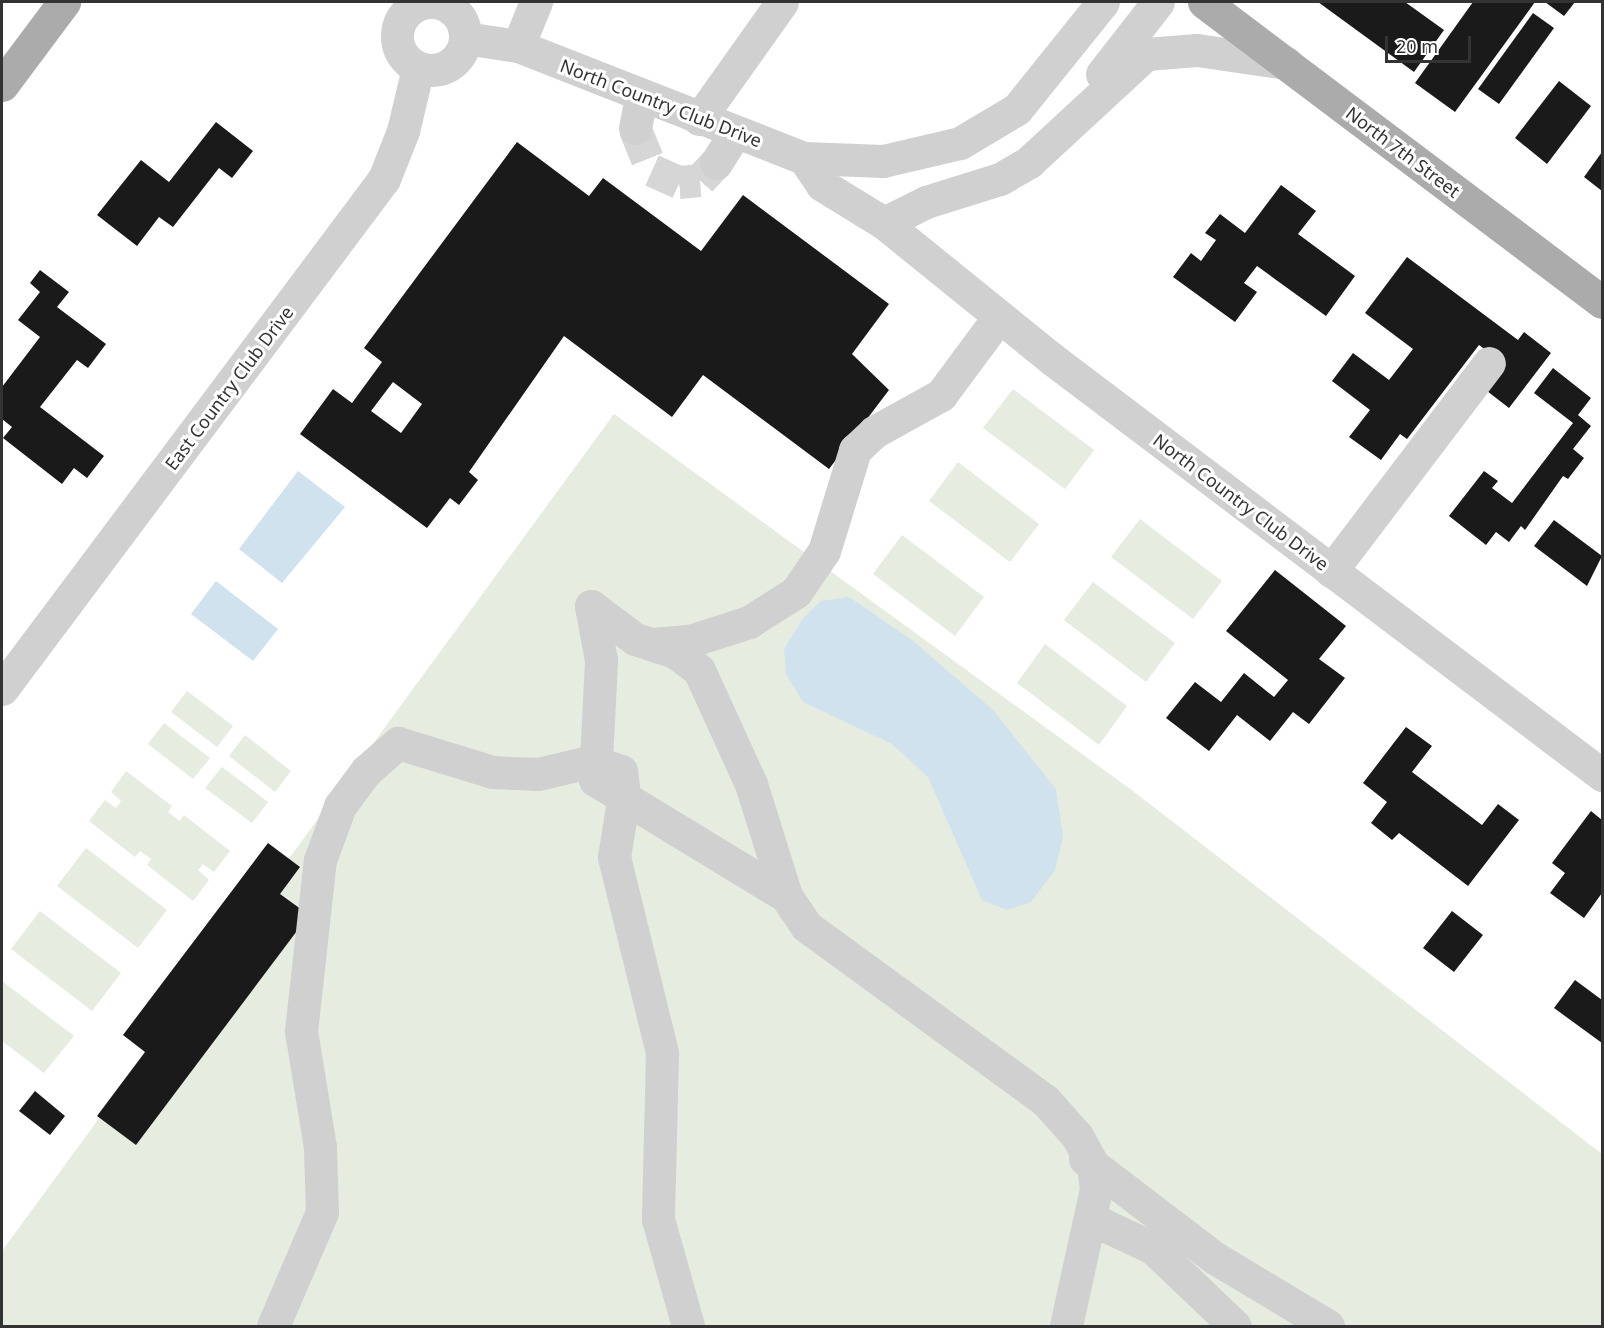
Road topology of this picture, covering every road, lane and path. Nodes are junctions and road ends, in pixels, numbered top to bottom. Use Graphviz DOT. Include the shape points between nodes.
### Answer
graph roads {
  1 [pos="64,2"];
  2 [pos="536,2"];
  3 [pos="782,2"];
  4 [pos="1103,2"];
  5 [pos="1158,2"];
  6 [pos="1204,2"];
  7 [pos="414,4"];
  8 [pos="465,38"];
  9 [pos="518,46"];
  10 [pos="1286,63"];
  11 [pos="418,68"];
  12 [pos="2,85"];
  13 [pos="641,96"];
  14 [pos="1085,108"];
  15 [pos="699,119"];
  16 [pos="995,125"];
  17 [pos="635,128"];
  18 [pos="735,132"];
  19 [pos="914,157"];
  20 [pos="804,158"];
  21 [pos="716,163"];
  22 [pos="1021,166"];
  23 [pos="926,202"];
  24 [pos="884,223"];
  25 [pos="1602,302"];
  26 [pos="998,318"];
  27 [pos="1489,363"];
  28 [pos="1331,571"];
  29 [pos="641,640"];
  30 [pos="2,689"];
  31 [pos="586,770"];
  32 [pos="1602,775"];
  33 [pos="624,794"];
  34 [pos="614,857"];
  35 [pos="786,896"];
  36 [pos="1098,1189"];
  37 [pos="273,1326"];
  38 [pos="688,1326"];
  39 [pos="1066,1326"];
  40 [pos="1235,1326"];
  41 [pos="1328,1326"];
  1 -- 12 [label="main road"];
  2 -- 9 [label="street"];
  3 -- 15 [label="street"];
  4 -- 16 [label="street, North Country Club Drive" via="1041,84"];
  5 -- 14 [label="street" via="1096,81"];
  6 -- 10 [label="main road, North 7th Street"];
  7 -- 8 [label="street" via="435,3 453,11"];
  7 -- 11 [label="street" via="402,20 397,38 404,56"];
  8 -- 9 [label="street, North Country Club Drive"];
  8 -- 11 [label="street" via="449,64"];
  9 -- 13 [label="street, North Country Club Drive"];
  10 -- 14 [label="street" via="1160,51 1130,65"];
  10 -- 25 [label="main road, North 7th Street"];
  11 -- 30 [label="street, East Country Club Drive" via="403,131 384,179"];
  13 -- 15 [label="street, North Country Club Drive"];
  13 -- 17 [label="street"];
  14 -- 22 [label="street"];
  15 -- 18 [label="street, North Country Club Drive"];
  16 -- 19 [label="street, North Country Club Drive"];
  16 -- 22 [label="street"];
  18 -- 20 [label="street, North Country Club Drive"];
  18 -- 21 [label="street"];
  19 -- 20 [label="street, North Country Club Drive"];
  19 -- 23 [label="street"];
  20 -- 24 [label="street, North Country Club Drive" via="822,185"];
  22 -- 23 [label="street" via="1000,179"];
  23 -- 24 [label="street"];
  24 -- 26 [label="street, North Country Club Drive"];
  26 -- 28 [label="street, North Country Club Drive"];
  26 -- 29 [label="street" via="941,395 874,432 855,450 824,551 796,592 749,622 690,641"];
  27 -- 28 [label="street"];
  28 -- 32 [label="street, North Country Club Drive"];
  29 -- 31 [label="street" via="591,606 601,660"];
  29 -- 35 [label="street" via="681,656 709,686 751,784"];
  31 -- 33 [label="street" via="615,765 625,780"];
  31 -- 34 [label="street"];
  31 -- 37 [label="street" via="492,772 398,743 366,771 340,806 320,860 301,1015 303,1067 320,1147 322,1212"];
  33 -- 34 [label="street"];
  33 -- 35 [label="street" via="727,865"];
  34 -- 38 [label="street" via="662,1053 658,1219"];
  35 -- 36 [label="street" via="814,933 1045,1100 1077,1136"];
  36 -- 39 [label="street"];
  36 -- 40 [label="street"];
  36 -- 41 [label="street" via="1289,1308"];
}
